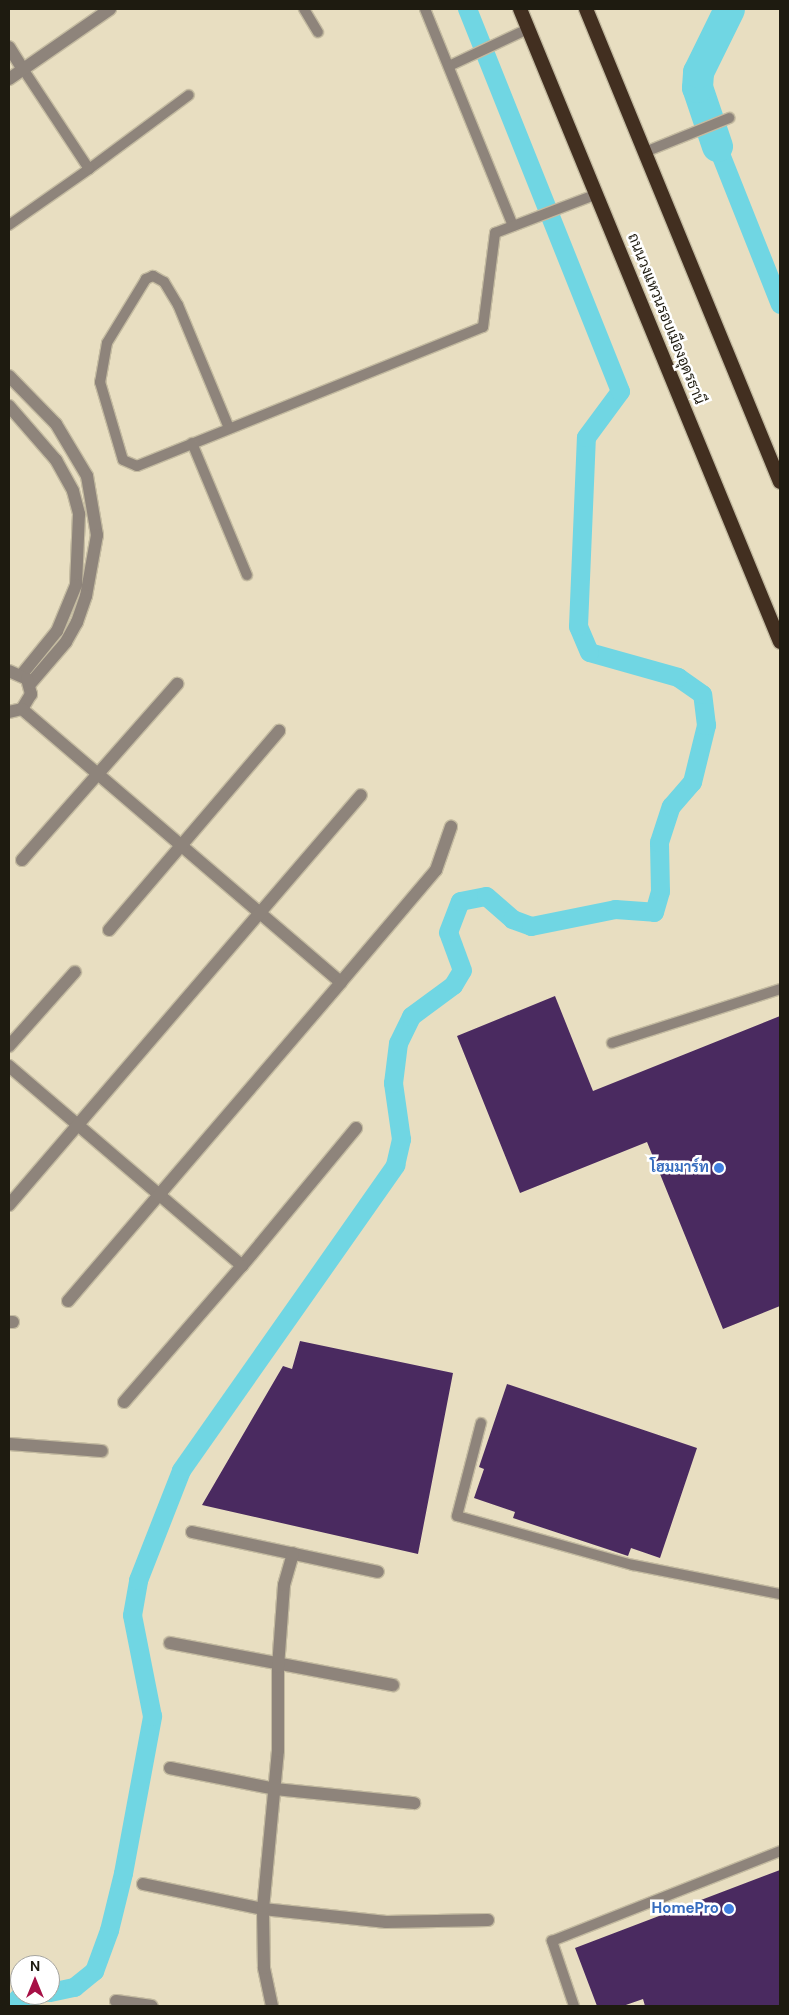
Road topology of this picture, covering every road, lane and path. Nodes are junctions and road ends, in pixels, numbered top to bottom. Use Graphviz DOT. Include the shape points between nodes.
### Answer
graph roads {
  1 [pos="110,9"];
  2 [pos="304,9"];
  3 [pos="425,9"];
  4 [pos="520,9"];
  5 [pos="586,9"];
  6 [pos="528,29"];
  7 [pos="318,32"];
  8 [pos="9,47"];
  9 [pos="448,66"];
  10 [pos="23,69"];
  11 [pos="9,79"];
  12 [pos="189,95"];
  13 [pos="729,118"];
  14 [pos="645,152"];
  15 [pos="89,169"];
  16 [pos="597,194"];
  17 [pos="9,224"];
  18 [pos="513,226"];
  19 [pos="9,376"];
  20 [pos="9,406"];
  21 [pos="229,428"];
  22 [pos="192,443"];
  23 [pos="780,482"];
  24 [pos="247,575"];
  25 [pos="780,642"];
  26 [pos="9,671"];
  27 [pos="26,679"];
  28 [pos="177,684"];
  29 [pos="22,709"];
  30 [pos="9,712"];
  31 [pos="279,731"];
  32 [pos="99,775"];
  33 [pos="361,795"];
  34 [pos="451,827"];
  35 [pos="181,845"];
  36 [pos="22,860"];
  37 [pos="261,914"];
  38 [pos="109,930"];
  39 [pos="75,972"];
  40 [pos="341,982"];
  41 [pos="780,989"];
  42 [pos="612,1043"];
  43 [pos="9,1046"];
  44 [pos="9,1066"];
  45 [pos="78,1126"];
  46 [pos="356,1128"];
  47 [pos="161,1196"];
  48 [pos="9,1204"];
  49 [pos="242,1266"];
  50 [pos="68,1301"];
  51 [pos="124,1402"];
  52 [pos="481,1423"];
  53 [pos="9,1444"];
  54 [pos="102,1451"];
  55 [pos="192,1532"];
  56 [pos="292,1553"];
  57 [pos="378,1572"];
  58 [pos="780,1594"];
  59 [pos="170,1643"];
  60 [pos="279,1663"];
  61 [pos="393,1685"];
  62 [pos="170,1768"];
  63 [pos="275,1789"];
  64 [pos="414,1803"];
  65 [pos="780,1851"];
  66 [pos="143,1884"];
  67 [pos="263,1909"];
  68 [pos="488,1920"];
  69 [pos="116,2001"];
  70 [pos="152,2006"];
  71 [pos="272,2006"];
  72 [pos="574,2006"];
  1 -- 10 [label="street"];
  2 -- 7 [label="lane"];
  3 -- 9 [label="lane"];
  4 -- 6 [label="highway, ถนนวงแหวนรอบเมืองอุดรธานี"];
  5 -- 14 [label="highway"];
  6 -- 9 [label="lane"];
  6 -- 16 [label="highway, ถนนวงแหวนรอบเมืองอุดรธานี"];
  8 -- 10 [label="street"];
  9 -- 18 [label="lane"];
  10 -- 11 [label="street"];
  10 -- 15 [label="lane"];
  12 -- 15 [label="lane"];
  13 -- 14 [label="lane"];
  14 -- 23 [label="highway"];
  15 -- 17 [label="lane"];
  16 -- 18 [label="lane"];
  16 -- 25 [label="highway, ถนนวงแหวนรอบเมืองอุดรธานี"];
  18 -- 21 [label="lane" via="495,233 483,327"];
  19 -- 27 [label="street" via="56,424 87,476 97,535 86,596 77,622 66,642"];
  20 -- 27 [label="street" via="56,460 73,491 79,514 76,585 57,631"];
  21 -- 22 [label="lane"];
  21 -- 22 [label="lane" via="178,305 164,282 153,276 146,279 107,343 100,382 123,460 136,466"];
  22 -- 24 [label="lane"];
  26 -- 27 [label="street"];
  27 -- 29 [label="street" via="31,694"];
  28 -- 32 [label="street"];
  29 -- 30 [label="street"];
  29 -- 32 [label="street"];
  31 -- 35 [label="street"];
  32 -- 35 [label="street"];
  32 -- 36 [label="street"];
  33 -- 37 [label="street"];
  34 -- 40 [label="street" via="436,870"];
  35 -- 37 [label="street"];
  35 -- 38 [label="street"];
  37 -- 40 [label="street"];
  37 -- 45 [label="street"];
  39 -- 43 [label="street"];
  40 -- 47 [label="street"];
  41 -- 42 [label="lane"];
  44 -- 45 [label="street"];
  45 -- 47 [label="street"];
  45 -- 48 [label="street"];
  46 -- 49 [label="street"];
  47 -- 49 [label="street"];
  47 -- 50 [label="street"];
  49 -- 51 [label="street"];
  52 -- 58 [label="lane" via="457,1516 633,1565"];
  53 -- 54 [label="street"];
  55 -- 56 [label="street"];
  56 -- 57 [label="street"];
  56 -- 60 [label="street" via="284,1585"];
  59 -- 60 [label="street"];
  60 -- 61 [label="street"];
  60 -- 63 [label="street"];
  62 -- 63 [label="street"];
  63 -- 64 [label="street"];
  63 -- 67 [label="street"];
  65 -- 72 [label="lane" via="552,1941"];
  66 -- 67 [label="street"];
  67 -- 68 [label="street" via="386,1922"];
  67 -- 71 [label="street" via="264,1968"];
  69 -- 70 [label="street"];
}
